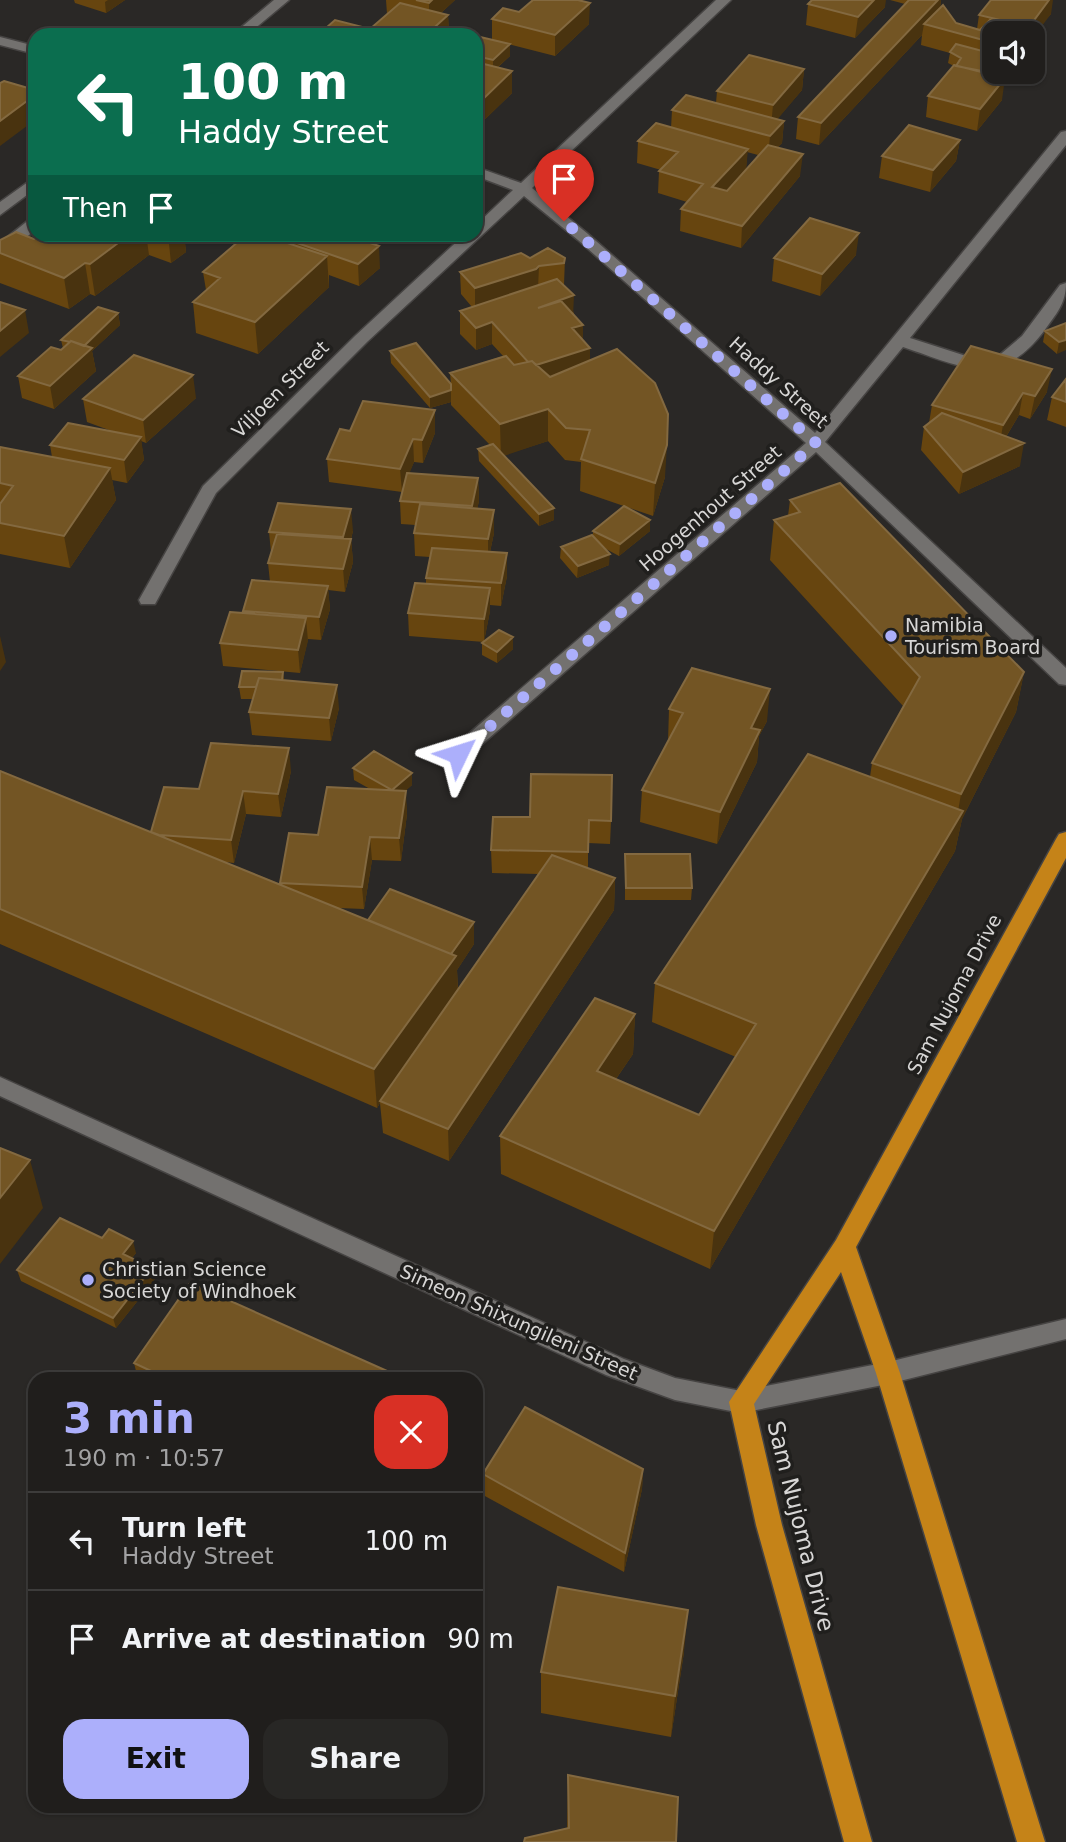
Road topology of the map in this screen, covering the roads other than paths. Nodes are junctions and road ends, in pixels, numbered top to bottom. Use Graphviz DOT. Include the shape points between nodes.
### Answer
graph roads {
  1 [pos="282,0"];
  2 [pos="724,0"];
  3 [pos="248,28"];
  4 [pos="0,41"];
  5 [pos="28,48"];
  6 [pos="1066,135"];
  7 [pos="483,174"];
  8 [pos="28,188"];
  9 [pos="524,189"];
  10 [pos="0,210"];
  11 [pos="483,227"];
  12 [pos="28,228"];
  13 [pos="466,242"];
  14 [pos="0,251"];
  15 [pos="1066,288"];
  16 [pos="900,341"];
  17 [pos="816,443"];
  18 [pos="148,600"];
  19 [pos="1066,679"];
  20 [pos="458,754"];
  21 [pos="1066,839"];
  22 [pos="0,1087"];
  23 [pos="844,1247"];
  24 [pos="1066,1329"];
  25 [pos="888,1373"];
  26 [pos="741,1402"];
  27 [pos="858,1842"];
  28 [pos="1031,1842"];
  1 -- 3 [label="street"];
  2 -- 9 [label="street, Viljoen Street"];
  4 -- 5 [label="street"];
  6 -- 16 [label="street, Hoogenhout Street"];
  7 -- 9 [label="street, Haddy Street"];
  8 -- 10 [label="street"];
  9 -- 11 [label="street, Viljoen Street"];
  9 -- 17 [label="street, Haddy Street"];
  12 -- 14 [label="street"];
  13 -- 18 [label="street, Viljoen Street" via="209,489"];
  15 -- 16 [label="street" via="1017,352 999,363 980,364"];
  16 -- 17 [label="street, Hoogenhout Street"];
  17 -- 19 [label="street, Haddy Street"];
  17 -- 20 [label="street, Hoogenhout Street"];
  21 -- 23 [label="highway, Sam Nujoma Drive"];
  22 -- 26 [label="street, Simeon Shixungileni Street" via="615,1367 675,1389"];
  23 -- 25 [label="highway"];
  23 -- 26 [label="highway, Sam Nujoma Drive"];
  24 -- 25 [label="street, Simeon Shixungileni Street"];
  25 -- 26 [label="street, Simeon Shixungileni Street"];
  25 -- 28 [label="highway"];
  26 -- 27 [label="highway, Sam Nujoma Drive" via="769,1525"];
}
